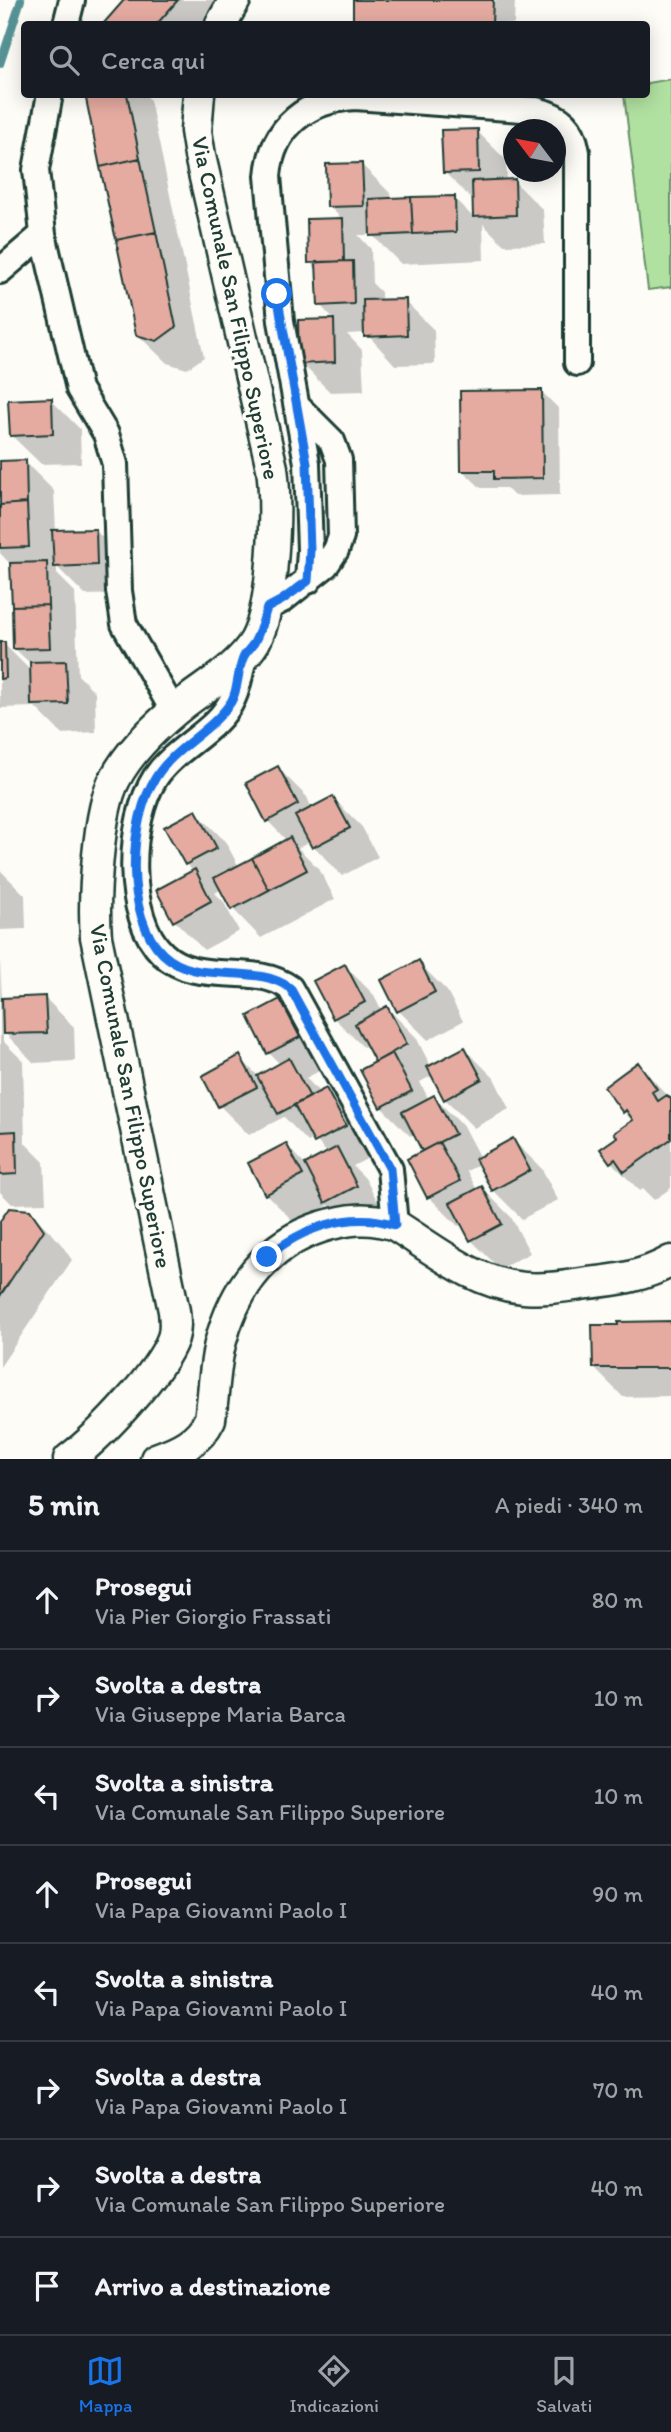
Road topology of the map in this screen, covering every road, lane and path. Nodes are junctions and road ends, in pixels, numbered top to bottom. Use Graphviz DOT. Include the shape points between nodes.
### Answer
graph roads {
  1 [pos="72,0"];
  2 [pos="235,0"];
  3 [pos="67,21"];
  4 [pos="223,21"];
  5 [pos="49,98"];
  6 [pos="199,98"];
  7 [pos="338,98"];
  8 [pos="369,98"];
  9 [pos="43,234"];
  10 [pos="0,271"];
  11 [pos="577,363"];
  12 [pos="267,608"];
  13 [pos="244,656"];
  14 [pos="174,712"];
  15 [pos="395,1225"];
  16 [pos="671,1261"];
  17 [pos="69,1459"];
  18 [pos="156,1459"];
  1 -- 3 [label="street"];
  2 -- 4 [label="street"];
  5 -- 9 [label="street" via="36,170"];
  6 -- 12 [label="street, Via Comunale San Filippo Superiore" via="200,156 275,489"];
  7 -- 12 [label="street" via="293,120 269,159 277,294 307,463 310,550 308,581"];
  8 -- 11 [label="street" via="536,110 551,113 570,128 578,152"];
  9 -- 10 [label="street"];
  9 -- 14 [label="street" via="79,389 113,455 124,624"];
  12 -- 13 [label="street, Via Comunale San Filippo Superiore"];
  13 -- 14 [label="street, Via Comunale San Filippo Superiore"];
  13 -- 15 [label="street" via="233,698 211,725 166,764 149,791 134,864 136,900 153,941 176,963 205,972 269,977 290,988 390,1169"];
  14 -- 17 [label="street, Via Comunale San Filippo Superiore" via="123,765 107,797 94,917 174,1311 175,1335 163,1358 115,1417"];
  15 -- 16 [label="street" via="457,1265 508,1286 546,1288 616,1280 647,1273"];
  15 -- 18 [label="street" via="369,1218 339,1222 292,1239 267,1257 246,1284 227,1323 205,1430 183,1448"];
}
